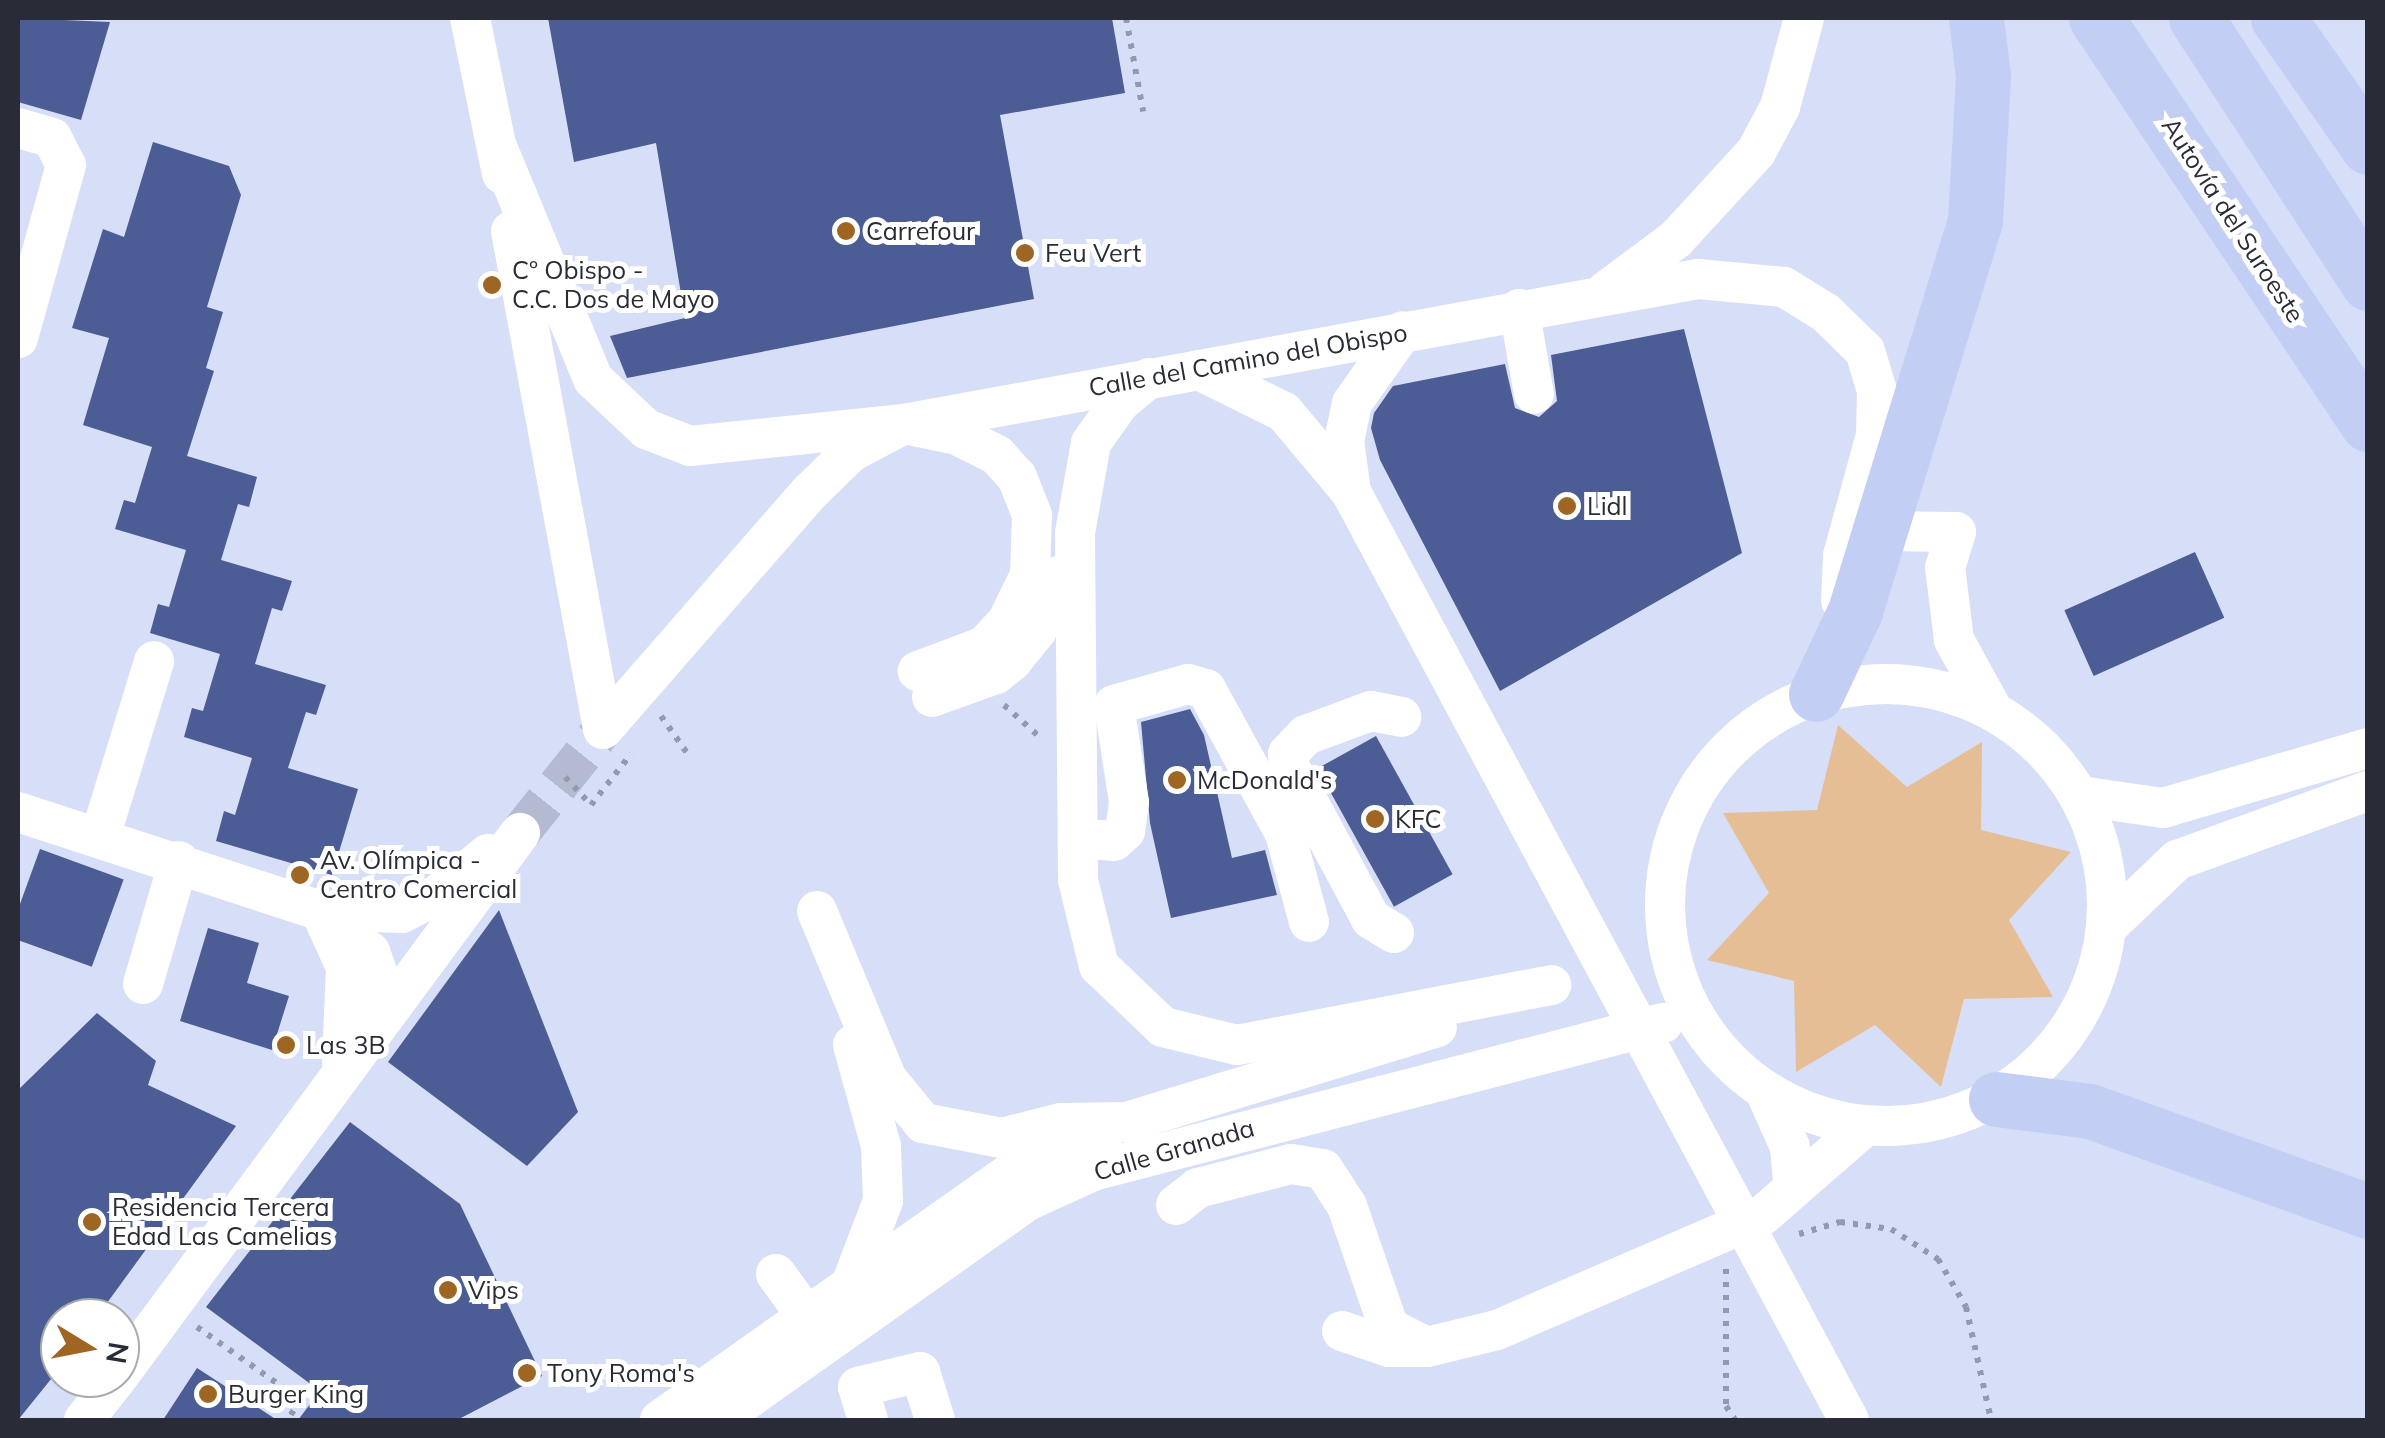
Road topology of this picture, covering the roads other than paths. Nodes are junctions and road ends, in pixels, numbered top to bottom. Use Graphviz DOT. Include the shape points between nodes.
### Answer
graph roads {
  1 [pos="470,18"];
  2 [pos="1804,18"];
  3 [pos="1976,18"];
  4 [pos="2096,18"];
  5 [pos="2196,18"];
  6 [pos="2278,18"];
  7 [pos="18,128"];
  8 [pos="497,147"];
  9 [pos="2368,147"];
  10 [pos="2368,283"];
  11 [pos="1603,293"];
  12 [pos="1519,309"];
  13 [pos="1404,331"];
  14 [pos="18,338"];
  15 [pos="1199,370"];
  16 [pos="1149,378"];
  17 [pos="1534,394"];
  18 [pos="904,424"];
  19 [pos="2368,424"];
  20 [pos="1351,492"];
  21 [pos="1880,531"];
  22 [pos="1074,533"];
  23 [pos="1844,634"];
  24 [pos="154,661"];
  25 [pos="1816,694"];
  26 [pos="1992,709"];
  27 [pos="1402,717"];
  28 [pos="2368,748"];
  29 [pos="2368,791"];
  30 [pos="2080,796"];
  31 [pos="18,812"];
  32 [pos="100,837"];
  33 [pos="1079,839"];
  34 [pos="179,861"];
  35 [pos="317,910"];
  36 [pos="402,913"];
  37 [pos="1309,922"];
  38 [pos="2107,926"];
  39 [pos="1394,933"];
  40 [pos="1668,941"];
  41 [pos="370,952"];
  42 [pos="143,984"];
  43 [pos="1551,984"];
  44 [pos="347,988"];
  45 [pos="1694,1016"];
  46 [pos="366,1046"];
  47 [pos="340,1081"];
  48 [pos="1766,1093"];
  49 [pos="1996,1099"];
  50 [pos="1127,1122"];
  51 [pos="1864,1127"];
  52 [pos="1793,1185"];
  53 [pos="1176,1205"];
  54 [pos="2368,1212"];
  55 [pos="776,1274"];
  56 [pos="852,1282"];
  57 [pos="1342,1331"];
  58 [pos="1426,1348"];
  59 [pos="140,1349"];
  60 [pos="101,1398"];
  61 [pos="863,1404"];
  62 [pos="84,1420"];
  63 [pos="660,1420"];
  64 [pos="718,1420"];
  65 [pos="935,1420"];
  66 [pos="1849,1420"];
  1 -- 8 [label="street"];
  2 -- 11 [label="street" via="1780,107 1756,152 1676,239"];
  3 -- 21 [label="highway" via="1982,110 1975,220"];
  4 -- 19 [label="highway, Autovía del Suroeste"];
  5 -- 10 [label="highway"];
  6 -- 9 [label="highway"];
  7 -- 14 [label="street" via="52,138 66,164"];
  8 -- 18 [label="street, Calle del Camino del Obispo" via="578,350 594,379 646,429 712,447"];
  8 -- 18 [label="street" via="620,737 810,492 851,452"];
  11 -- 12 [label="street, Calle del Camino del Obispo"];
  11 -- 23 [label="street, Calle del Camino del Obispo" via="1746,278 1798,296 1865,350 1877,391 1876,435 1843,556"];
  12 -- 13 [label="street, Calle del Camino del Obispo"];
  12 -- 17 [label="street"];
  13 -- 15 [label="street, Calle del Camino del Obispo"];
  13 -- 20 [label="street" via="1352,403 1344,440"];
  15 -- 16 [label="street, Calle del Camino del Obispo"];
  15 -- 20 [label="street" via="1284,412"];
  16 -- 18 [label="street, Calle del Camino del Obispo"];
  16 -- 22 [label="street" via="1110,413 1092,443"];
  18 -- 22 [label="street" via="957,435 997,455 1017,478 1032,516 1030,576 1007,622 985,646 925,684 977,681 1012,661 1036,630"];
  20 -- 66 [label="street"];
  21 -- 23 [label="highway"];
  21 -- 26 [label="street" via="1968,531 1945,567 1954,640"];
  22 -- 33 [label="street"];
  23 -- 25 [label="highway"];
  24 -- 32 [label="street"];
  25 -- 26 [label="street" via="1876,682 1936,688"];
  25 -- 40 [label="street" via="1760,722 1695,788 1666,878"];
  26 -- 30 [label="street" via="2051,756"];
  27 -- 39 [label="street" via="1371,710 1306,735 1288,754 1371,919"];
  28 -- 30 [label="street" via="2163,808"];
  29 -- 38 [label="street" via="2177,860"];
  30 -- 38 [label="street" via="2104,859"];
  31 -- 32 [label="street"];
  32 -- 34 [label="street"];
  33 -- 37 [label="street" via="1114,841 1125,830 1128,802 1114,705 1188,684 1206,689 1285,833"];
  33 -- 43 [label="street" via="1078,880 1099,966 1163,1027 1237,1045"];
  34 -- 35 [label="street"];
  34 -- 42 [label="street"];
  35 -- 36 [label="street"];
  35 -- 41 [label="street"];
  35 -- 44 [label="street" via="335,934"];
  36 -- 41 [label="street"];
  36 -- 46 [label="street" via="520,833"];
  38 -- 49 [label="street" via="2080,1015 2044,1062"];
  40 -- 43 [label="street"];
  40 -- 45 [label="street"];
  41 -- 44 [label="street"];
  41 -- 46 [label="street" via="382,987"];
  43 -- 50 [label="street" via="1445,1025"];
  44 -- 47 [label="street"];
  45 -- 48 [label="street" via="1725,1059"];
  45 -- 64 [label="street, Calle Granada" via="1093,1171 1027,1200"];
  46 -- 47 [label="street"];
  47 -- 59 [label="street"];
  48 -- 51 [label="street" via="1813,1116"];
  48 -- 52 [label="street" via="1790,1147"];
  49 -- 51 [label="street" via="1932,1123"];
  49 -- 54 [label="highway" via="2090,1111"];
  50 -- 56 [label="street, Calle Granada" via="1012,1172"];
  50 -- 56 [label="street" via="1061,1123 1002,1138 922,1123 888,1078 816,911 880,1146 883,1200"];
  51 -- 52 [label="street"];
  52 -- 58 [label="street" via="1764,1215 1701,1246 1497,1330"];
  53 -- 58 [label="street" via="1198,1188 1291,1164 1324,1169 1347,1206 1389,1328"];
  55 -- 61 [label="street"];
  56 -- 63 [label="street, Calle Granada"];
  57 -- 58 [label="street" via="1389,1347"];
  60 -- 62 [label="street"];
  61 -- 65 [label="street" via="920,1372"];
}
